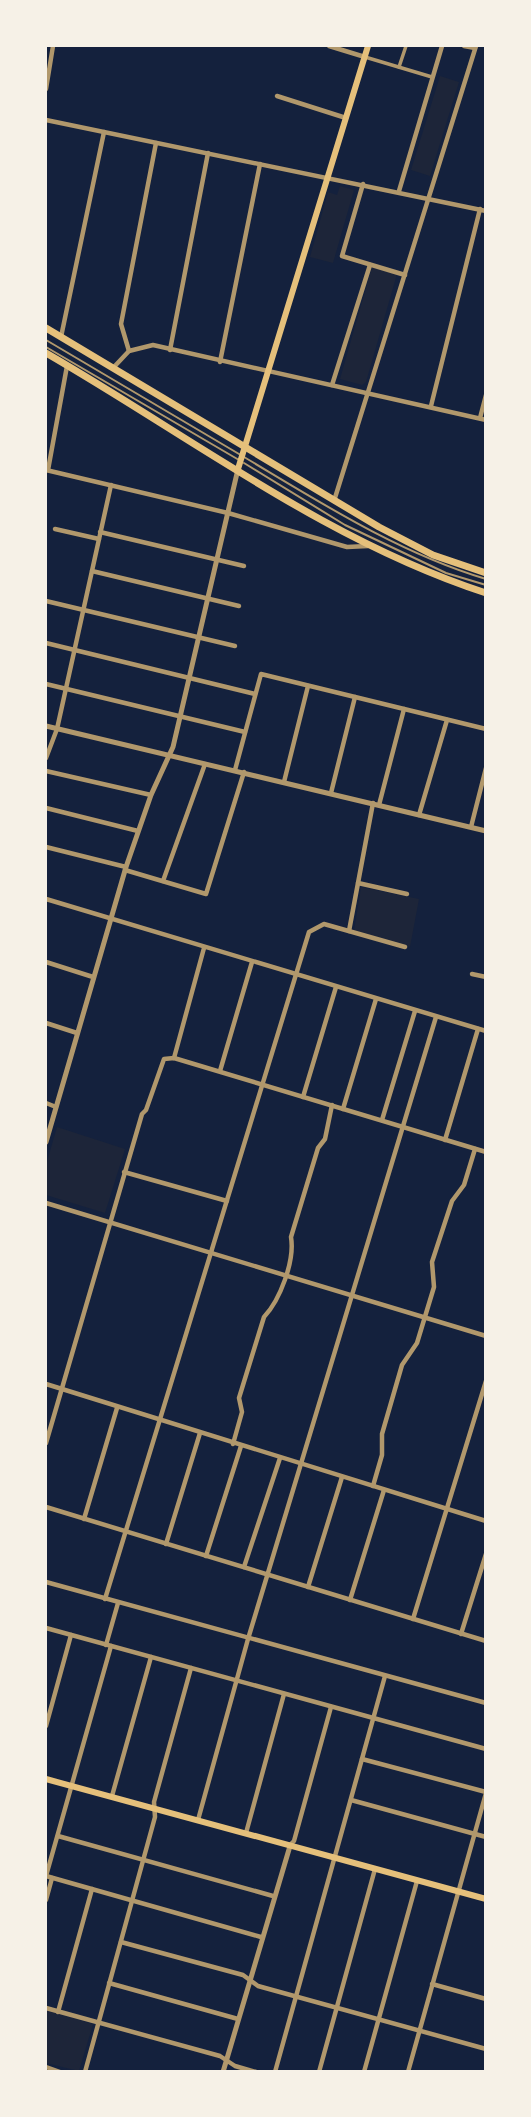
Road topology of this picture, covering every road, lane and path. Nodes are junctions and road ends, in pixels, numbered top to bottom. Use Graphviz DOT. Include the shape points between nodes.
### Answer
graph roads {
  1 [pos="52,46"];
  2 [pos="329,46"];
  3 [pos="368,46"];
  4 [pos="406,46"];
  5 [pos="442,46"];
  6 [pos="464,46"];
  7 [pos="476,47"];
  8 [pos="365,57"];
  9 [pos="399,66"];
  10 [pos="432,77"];
  11 [pos="46,89"];
  12 [pos="277,96"];
  13 [pos="346,118"];
  14 [pos="46,120"];
  15 [pos="104,132"];
  16 [pos="156,142"];
  17 [pos="208,153"];
  18 [pos="260,163"];
  19 [pos="328,177"];
  20 [pos="363,184"];
  21 [pos="399,191"];
  22 [pos="429,197"];
  23 [pos="483,210"];
  24 [pos="370,265"];
  25 [pos="405,275"];
  26 [pos="46,328"];
  27 [pos="61,338"];
  28 [pos="46,340"];
  29 [pos="46,347"];
  30 [pos="170,350"];
  31 [pos="129,351"];
  32 [pos="46,353"];
  33 [pos="220,362"];
  34 [pos="67,366"];
  35 [pos="113,369"];
  36 [pos="268,372"];
  37 [pos="332,385"];
  38 [pos="369,393"];
  39 [pos="485,395"];
  40 [pos="430,406"];
  41 [pos="483,419"];
  42 [pos="244,447"];
  43 [pos="241,458"];
  44 [pos="238,469"];
  45 [pos="47,470"];
  46 [pos="111,485"];
  47 [pos="334,501"];
  48 [pos="228,513"];
  49 [pos="55,529"];
  50 [pos="100,532"];
  51 [pos="99,539"];
  52 [pos="368,546"];
  53 [pos="218,560"];
  54 [pos="244,566"];
  55 [pos="92,571"];
  56 [pos="485,573"];
  57 [pos="485,579"];
  58 [pos="485,585"];
  59 [pos="485,593"];
  60 [pos="208,599"];
  61 [pos="46,601"];
  62 [pos="239,606"];
  63 [pos="83,610"];
  64 [pos="199,637"];
  65 [pos="46,643"];
  66 [pos="235,646"];
  67 [pos="75,650"];
  68 [pos="190,678"];
  69 [pos="46,684"];
  70 [pos="308,686"];
  71 [pos="66,689"];
  72 [pos="255,694"];
  73 [pos="355,697"];
  74 [pos="404,709"];
  75 [pos="181,716"];
  76 [pos="447,720"];
  77 [pos="46,726"];
  78 [pos="57,729"];
  79 [pos="485,729"];
  80 [pos="245,732"];
  81 [pos="170,754"];
  82 [pos="46,758"];
  83 [pos="205,762"];
  84 [pos="485,768"];
  85 [pos="235,770"];
  86 [pos="46,771"];
  87 [pos="244,772"];
  88 [pos="284,782"];
  89 [pos="331,793"];
  90 [pos="151,794"];
  91 [pos="376,804"];
  92 [pos="46,808"];
  93 [pos="419,815"];
  94 [pos="471,827"];
  95 [pos="138,831"];
  96 [pos="485,831"];
  97 [pos="46,847"];
  98 [pos="126,868"];
  99 [pos="163,881"];
  100 [pos="358,883"];
  101 [pos="407,894"];
  102 [pos="46,899"];
  103 [pos="109,920"];
  104 [pos="349,931"];
  105 [pos="405,947"];
  106 [pos="204,948"];
  107 [pos="46,962"];
  108 [pos="253,962"];
  109 [pos="472,974"];
  110 [pos="295,975"];
  111 [pos="93,977"];
  112 [pos="485,977"];
  113 [pos="336,987"];
  114 [pos="376,999"];
  115 [pos="415,1010"];
  116 [pos="436,1017"];
  117 [pos="46,1023"];
  118 [pos="478,1029"];
  119 [pos="485,1031"];
  120 [pos="77,1032"];
  121 [pos="174,1058"];
  122 [pos="220,1072"];
  123 [pos="262,1084"];
  124 [pos="303,1097"];
  125 [pos="46,1103"];
  126 [pos="332,1105"];
  127 [pos="56,1107"];
  128 [pos="343,1109"];
  129 [pos="382,1120"];
  130 [pos="403,1127"];
  131 [pos="445,1140"];
  132 [pos="46,1142"];
  133 [pos="475,1149"];
  134 [pos="485,1152"];
  135 [pos="124,1172"];
  136 [pos="227,1200"];
  137 [pos="46,1203"];
  138 [pos="109,1222"];
  139 [pos="211,1253"];
  140 [pos="284,1275"];
  141 [pos="352,1296"];
  142 [pos="425,1318"];
  143 [pos="485,1336"];
  144 [pos="485,1381"];
  145 [pos="46,1384"];
  146 [pos="61,1390"];
  147 [pos="117,1408"];
  148 [pos="159,1421"];
  149 [pos="201,1433"];
  150 [pos="46,1443"];
  151 [pos="233,1444"];
  152 [pos="240,1446"];
  153 [pos="279,1458"];
  154 [pos="301,1464"];
  155 [pos="342,1477"];
  156 [pos="373,1486"];
  157 [pos="384,1490"];
  158 [pos="46,1507"];
  159 [pos="446,1509"];
  160 [pos="85,1519"];
  161 [pos="485,1521"];
  162 [pos="126,1532"];
  163 [pos="166,1544"];
  164 [pos="485,1554"];
  165 [pos="206,1556"];
  166 [pos="244,1567"];
  167 [pos="267,1575"];
  168 [pos="46,1582"];
  169 [pos="308,1587"];
  170 [pos="105,1599"];
  171 [pos="350,1600"];
  172 [pos="118,1603"];
  173 [pos="413,1619"];
  174 [pos="46,1628"];
  175 [pos="461,1634"];
  176 [pos="71,1635"];
  177 [pos="248,1639"];
  178 [pos="485,1641"];
  179 [pos="108,1645"];
  180 [pos="151,1657"];
  181 [pos="191,1668"];
  182 [pos="385,1676"];
  183 [pos="236,1680"];
  184 [pos="284,1694"];
  185 [pos="485,1703"];
  186 [pos="331,1707"];
  187 [pos="373,1718"];
  188 [pos="46,1726"];
  189 [pos="485,1749"];
  190 [pos="362,1759"];
  191 [pos="46,1779"];
  192 [pos="72,1786"];
  193 [pos="485,1793"];
  194 [pos="112,1797"];
  195 [pos="351,1800"];
  196 [pos="155,1808"];
  197 [pos="198,1820"];
  198 [pos="246,1833"];
  199 [pos="473,1834"];
  200 [pos="58,1836"];
  201 [pos="485,1837"];
  202 [pos="290,1846"];
  203 [pos="335,1858"];
  204 [pos="143,1860"];
  205 [pos="375,1869"];
  206 [pos="48,1877"];
  207 [pos="417,1881"];
  208 [pos="92,1889"];
  209 [pos="458,1892"];
  210 [pos="273,1896"];
  211 [pos="485,1899"];
  212 [pos="46,1900"];
  213 [pos="132,1900"];
  214 [pos="261,1937"];
  215 [pos="121,1942"];
  216 [pos="249,1980"];
  217 [pos="109,1983"];
  218 [pos="432,1984"];
  219 [pos="296,1997"];
  220 [pos="485,1999"];
  221 [pos="46,2008"];
  222 [pos="337,2008"];
  223 [pos="58,2012"];
  224 [pos="238,2019"];
  225 [pos="379,2020"];
  226 [pos="98,2023"];
  227 [pos="419,2031"];
  228 [pos="485,2049"];
  229 [pos="226,2060"];
  230 [pos="46,2067"];
  231 [pos="60,2071"];
  232 [pos="85,2071"];
  233 [pos="223,2071"];
  234 [pos="256,2071"];
  235 [pos="275,2071"];
  236 [pos="319,2071"];
  237 [pos="364,2071"];
  238 [pos="408,2071"];
  1 -- 11 [label="street"];
  2 -- 8 [label="street"];
  3 -- 8 [label="main road"];
  4 -- 9 [label="street"];
  5 -- 10 [label="street"];
  6 -- 7 [label="street"];
  7 -- 22 [label="street"];
  8 -- 9 [label="street"];
  8 -- 13 [label="main road"];
  9 -- 10 [label="street"];
  10 -- 21 [label="street"];
  12 -- 13 [label="street"];
  13 -- 19 [label="main road"];
  14 -- 15 [label="street"];
  15 -- 16 [label="street"];
  15 -- 27 [label="street"];
  16 -- 17 [label="street"];
  16 -- 31 [label="street" via="121,324"];
  17 -- 18 [label="street"];
  17 -- 30 [label="street"];
  18 -- 19 [label="street"];
  18 -- 33 [label="street"];
  19 -- 20 [label="street"];
  19 -- 36 [label="main road"];
  20 -- 21 [label="street"];
  20 -- 24 [label="street" via="342,256"];
  21 -- 22 [label="street"];
  22 -- 23 [label="street"];
  22 -- 25 [label="street"];
  23 -- 40 [label="street"];
  24 -- 25 [label="street"];
  24 -- 37 [label="street"];
  25 -- 38 [label="street"];
  26 -- 27 [label="main road"];
  27 -- 35 [label="main road"];
  28 -- 43 [label="lane"];
  29 -- 43 [label="lane"];
  30 -- 31 [label="street" via="153,345"];
  30 -- 33 [label="street"];
  31 -- 35 [label="street"];
  32 -- 34 [label="main road"];
  33 -- 36 [label="street"];
  34 -- 44 [label="main road"];
  34 -- 45 [label="street"];
  35 -- 42 [label="main road"];
  36 -- 37 [label="street"];
  36 -- 42 [label="main road"];
  37 -- 38 [label="street"];
  38 -- 40 [label="street"];
  38 -- 47 [label="street"];
  39 -- 41 [label="street"];
  40 -- 41 [label="street"];
  42 -- 43 [label="main road"];
  42 -- 47 [label="main road"];
  43 -- 44 [label="main road"];
  43 -- 57 [label="lane" via="391,541"];
  43 -- 58 [label="lane" via="312,507 354,529 446,573"];
  44 -- 48 [label="street"];
  44 -- 52 [label="main road"];
  45 -- 46 [label="street"];
  46 -- 48 [label="street"];
  46 -- 50 [label="street"];
  47 -- 56 [label="main road" via="433,555"];
  48 -- 52 [label="street" via="347,547"];
  48 -- 53 [label="street"];
  49 -- 51 [label="street"];
  50 -- 51 [label="street"];
  50 -- 53 [label="street"];
  51 -- 55 [label="street"];
  52 -- 59 [label="main road"];
  53 -- 54 [label="street"];
  53 -- 60 [label="street"];
  55 -- 60 [label="street"];
  55 -- 63 [label="street"];
  60 -- 62 [label="street"];
  60 -- 64 [label="street"];
  61 -- 63 [label="street"];
  63 -- 64 [label="street"];
  63 -- 67 [label="street"];
  64 -- 66 [label="street"];
  64 -- 68 [label="street"];
  65 -- 67 [label="street"];
  67 -- 68 [label="street"];
  67 -- 71 [label="street"];
  68 -- 72 [label="street"];
  68 -- 75 [label="street"];
  69 -- 71 [label="street"];
  70 -- 72 [label="street" via="261,674"];
  70 -- 73 [label="street"];
  70 -- 88 [label="street"];
  71 -- 75 [label="street"];
  71 -- 78 [label="street"];
  72 -- 80 [label="street"];
  73 -- 74 [label="street"];
  73 -- 89 [label="street"];
  74 -- 76 [label="street"];
  74 -- 91 [label="street"];
  75 -- 80 [label="street"];
  75 -- 81 [label="street"];
  76 -- 79 [label="street"];
  76 -- 93 [label="street"];
  77 -- 78 [label="street"];
  78 -- 81 [label="street"];
  78 -- 82 [label="street"];
  80 -- 85 [label="street"];
  81 -- 83 [label="street"];
  81 -- 90 [label="street"];
  83 -- 85 [label="street"];
  83 -- 99 [label="street"];
  84 -- 94 [label="street"];
  85 -- 87 [label="street"];
  86 -- 90 [label="street"];
  87 -- 88 [label="street"];
  87 -- 99 [label="street" via="206,894"];
  88 -- 89 [label="street"];
  89 -- 91 [label="street"];
  90 -- 95 [label="street"];
  91 -- 93 [label="street"];
  91 -- 100 [label="street"];
  92 -- 95 [label="street"];
  93 -- 94 [label="street"];
  94 -- 96 [label="street"];
  95 -- 98 [label="street"];
  97 -- 98 [label="street"];
  98 -- 99 [label="street"];
  98 -- 103 [label="street"];
  100 -- 101 [label="street"];
  100 -- 104 [label="street"];
  102 -- 103 [label="street"];
  103 -- 106 [label="street"];
  103 -- 111 [label="street"];
  104 -- 105 [label="street"];
  104 -- 110 [label="street" via="324,924 312,928"];
  106 -- 108 [label="street"];
  106 -- 121 [label="street"];
  107 -- 111 [label="street"];
  108 -- 110 [label="street"];
  108 -- 122 [label="street"];
  109 -- 112 [label="street"];
  110 -- 113 [label="street"];
  110 -- 123 [label="street"];
  111 -- 120 [label="street"];
  113 -- 114 [label="street"];
  113 -- 124 [label="street"];
  114 -- 115 [label="street"];
  114 -- 128 [label="street"];
  115 -- 116 [label="street"];
  115 -- 129 [label="street"];
  116 -- 118 [label="street"];
  116 -- 130 [label="street"];
  117 -- 120 [label="street"];
  118 -- 119 [label="street"];
  118 -- 131 [label="street"];
  120 -- 127 [label="street"];
  121 -- 122 [label="street"];
  121 -- 135 [label="street" via="160,1063"];
  122 -- 123 [label="street"];
  123 -- 124 [label="street"];
  123 -- 136 [label="street"];
  124 -- 126 [label="street"];
  125 -- 127 [label="street"];
  126 -- 128 [label="street"];
  126 -- 140 [label="street" via="291,1237"];
  127 -- 132 [label="street"];
  128 -- 129 [label="street"];
  129 -- 130 [label="street"];
  130 -- 131 [label="street"];
  130 -- 141 [label="street"];
  131 -- 133 [label="street"];
  133 -- 134 [label="street"];
  133 -- 142 [label="street" via="432,1262 434,1285"];
  135 -- 136 [label="street"];
  135 -- 138 [label="street"];
  136 -- 139 [label="street"];
  137 -- 138 [label="street"];
  138 -- 139 [label="street"];
  138 -- 146 [label="street"];
  139 -- 140 [label="street"];
  139 -- 148 [label="street"];
  140 -- 141 [label="street"];
  140 -- 151 [label="street" via="273,1307 264,1317 239,1401 242,1412"];
  141 -- 142 [label="street"];
  141 -- 154 [label="street"];
  142 -- 143 [label="street"];
  142 -- 156 [label="street" via="416,1346 402,1365"];
  144 -- 159 [label="street"];
  145 -- 146 [label="street"];
  146 -- 147 [label="street"];
  146 -- 150 [label="street"];
  147 -- 148 [label="street"];
  147 -- 160 [label="street"];
  148 -- 149 [label="street"];
  148 -- 162 [label="street"];
  149 -- 151 [label="street"];
  149 -- 163 [label="street"];
  151 -- 152 [label="street"];
  152 -- 153 [label="street"];
  152 -- 165 [label="street"];
  153 -- 154 [label="street"];
  153 -- 166 [label="street"];
  154 -- 155 [label="street"];
  154 -- 167 [label="street"];
  155 -- 156 [label="street"];
  155 -- 169 [label="street"];
  156 -- 157 [label="street"];
  157 -- 159 [label="street"];
  157 -- 171 [label="street"];
  158 -- 160 [label="street"];
  159 -- 161 [label="street"];
  159 -- 173 [label="street"];
  160 -- 162 [label="street"];
  162 -- 163 [label="street"];
  162 -- 170 [label="street"];
  163 -- 165 [label="street"];
  164 -- 175 [label="street"];
  165 -- 166 [label="street"];
  166 -- 167 [label="street"];
  167 -- 169 [label="street"];
  167 -- 177 [label="street"];
  168 -- 170 [label="street"];
  169 -- 171 [label="street"];
  170 -- 172 [label="street"];
  171 -- 173 [label="street"];
  172 -- 177 [label="street"];
  172 -- 179 [label="street"];
  173 -- 175 [label="street"];
  174 -- 176 [label="street"];
  175 -- 178 [label="street"];
  176 -- 179 [label="street"];
  176 -- 188 [label="street"];
  177 -- 182 [label="street"];
  177 -- 183 [label="street"];
  179 -- 180 [label="street"];
  179 -- 192 [label="street"];
  180 -- 181 [label="street"];
  180 -- 194 [label="street"];
  181 -- 183 [label="street"];
  181 -- 196 [label="street"];
  182 -- 185 [label="street"];
  182 -- 187 [label="street"];
  183 -- 184 [label="street"];
  183 -- 197 [label="street"];
  184 -- 186 [label="street"];
  184 -- 198 [label="street"];
  186 -- 187 [label="street"];
  186 -- 202 [label="street"];
  187 -- 189 [label="street"];
  187 -- 190 [label="street"];
  190 -- 193 [label="street"];
  190 -- 195 [label="street"];
  191 -- 192 [label="main road"];
  192 -- 194 [label="main road"];
  192 -- 200 [label="street"];
  193 -- 199 [label="street"];
  194 -- 196 [label="main road"];
  195 -- 199 [label="street"];
  195 -- 203 [label="street"];
  196 -- 197 [label="main road"];
  196 -- 204 [label="street"];
  197 -- 198 [label="main road"];
  198 -- 202 [label="main road"];
  199 -- 201 [label="street"];
  199 -- 209 [label="street"];
  200 -- 204 [label="street"];
  200 -- 206 [label="street"];
  202 -- 203 [label="main road"];
  202 -- 210 [label="street"];
  203 -- 205 [label="main road"];
  203 -- 219 [label="street"];
  204 -- 210 [label="street"];
  204 -- 213 [label="street"];
  205 -- 207 [label="main road"];
  205 -- 222 [label="street"];
  206 -- 208 [label="street"];
  206 -- 212 [label="street"];
  207 -- 209 [label="main road"];
  207 -- 225 [label="street"];
  208 -- 213 [label="street"];
  208 -- 223 [label="street"];
  209 -- 211 [label="main road"];
  209 -- 218 [label="street"];
  210 -- 214 [label="street"];
  213 -- 214 [label="street"];
  213 -- 215 [label="street"];
  214 -- 216 [label="street"];
  215 -- 216 [label="street"];
  215 -- 217 [label="street"];
  216 -- 219 [label="street"];
  216 -- 224 [label="street"];
  217 -- 224 [label="street"];
  217 -- 226 [label="street"];
  218 -- 220 [label="street"];
  218 -- 227 [label="street"];
  219 -- 222 [label="street"];
  219 -- 235 [label="street"];
  221 -- 223 [label="street"];
  222 -- 225 [label="street"];
  222 -- 236 [label="street"];
  223 -- 226 [label="street"];
  224 -- 229 [label="street"];
  225 -- 227 [label="street"];
  225 -- 237 [label="street"];
  226 -- 229 [label="street"];
  226 -- 232 [label="street"];
  227 -- 228 [label="street"];
  227 -- 238 [label="street"];
  229 -- 233 [label="street"];
  229 -- 234 [label="street"];
  230 -- 231 [label="street"];
}
